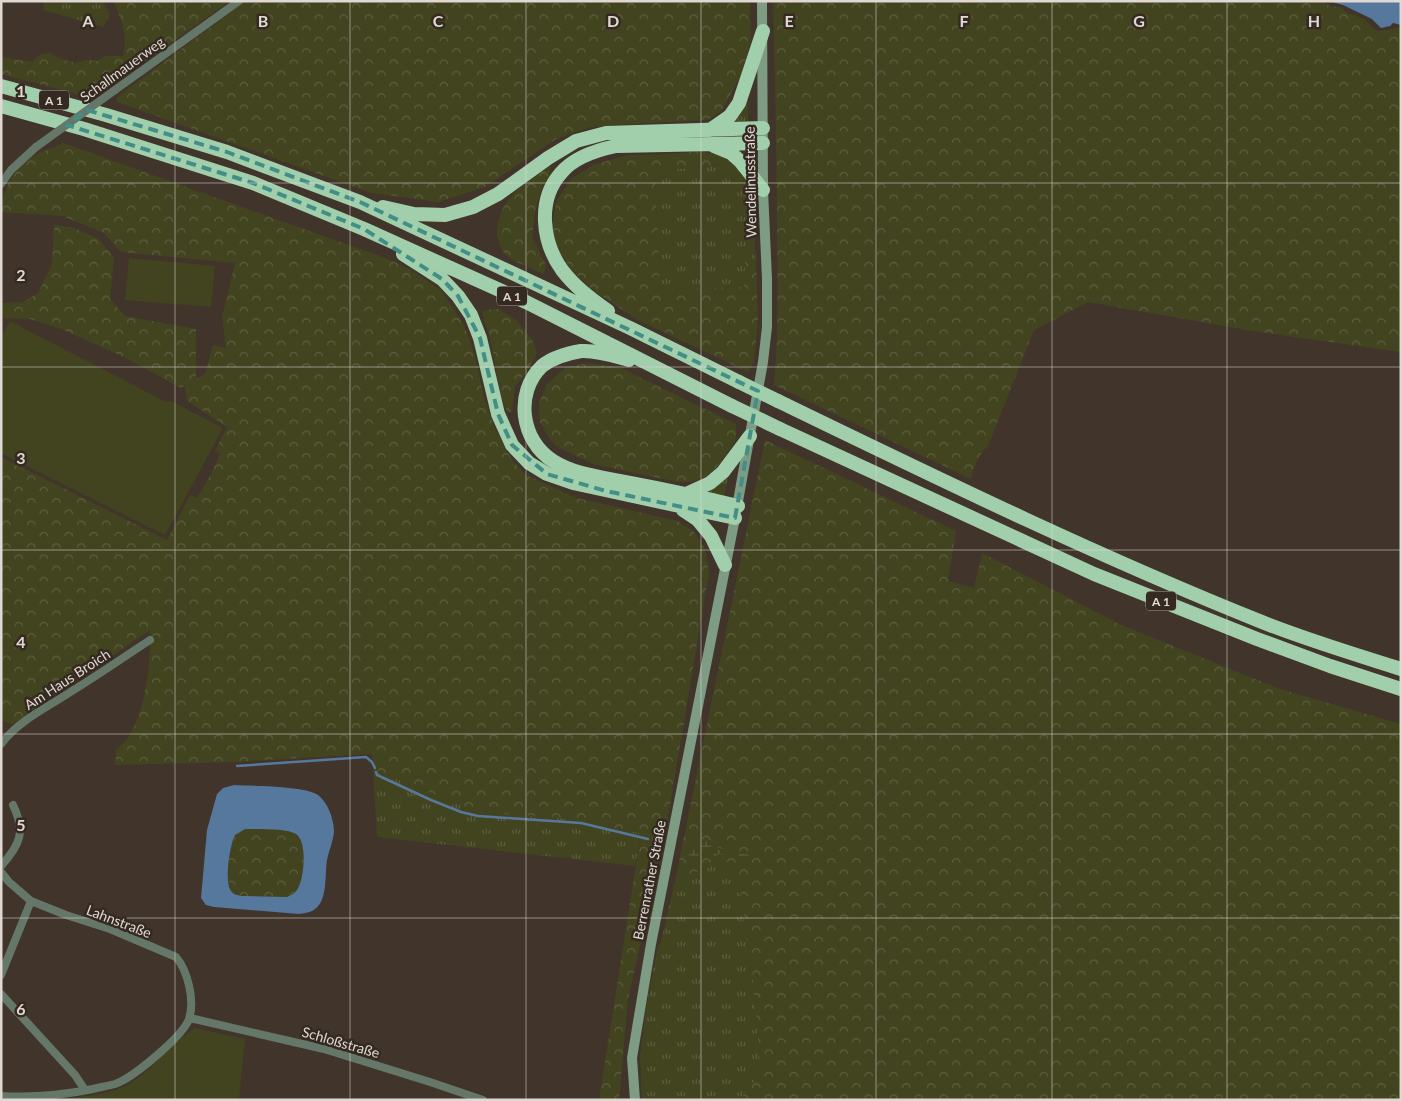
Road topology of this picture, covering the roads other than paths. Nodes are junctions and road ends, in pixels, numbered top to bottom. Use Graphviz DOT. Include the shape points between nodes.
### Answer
graph roads {
  1 [pos="239,1"];
  2 [pos="762,1"];
  3 [pos="762,31"];
  4 [pos="1,86"];
  5 [pos="1,106"];
  6 [pos="762,128"];
  7 [pos="709,136"];
  8 [pos="763,143"];
  9 [pos="2,183"];
  10 [pos="763,190"];
  11 [pos="360,202"];
  12 [pos="364,229"];
  13 [pos="630,328"];
  14 [pos="657,368"];
  15 [pos="750,436"];
  16 [pos="686,494"];
  17 [pos="676,505"];
  18 [pos="736,512"];
  19 [pos="725,565"];
  20 [pos="150,640"];
  21 [pos="1401,669"];
  22 [pos="1401,689"];
  23 [pos="1,744"];
  24 [pos="13,805"];
  25 [pos="1,866"];
  26 [pos="1,872"];
  27 [pos="31,901"];
  28 [pos="1,975"];
  29 [pos="1,994"];
  30 [pos="190,1018"];
  31 [pos="86,1090"];
  32 [pos="1,1097"];
  33 [pos="483,1100"];
  34 [pos="635,1100"];
  1 -- 9 [label="street, Schallmauerweg, bridge" via="36,147 10,170"];
  2 -- 3 [label="main road, Wendelinusstraße"];
  3 -- 6 [label="main road, Wendelinusstraße"];
  3 -- 7 [label="highway" via="739,103"];
  4 -- 11 [label="highway, A 1" via="227,152"];
  5 -- 12 [label="highway, A 1" via="253,183"];
  6 -- 7 [label="highway"];
  6 -- 8 [label="main road, Wendelinusstraße"];
  7 -- 8 [label="highway"];
  7 -- 10 [label="highway" via="740,160"];
  7 -- 11 [label="highway" via="606,133 576,141 498,194 473,207 446,215 414,214"];
  7 -- 13 [label="highway" via="596,150 561,172 551,188 545,207 549,246 562,269 580,290"];
  8 -- 10 [label="main road, Wendelinusstraße"];
  10 -- 15 [label="main road, Wendelinusstraße" via="766,327"];
  11 -- 13 [label="highway, A 1"];
  12 -- 14 [label="highway, A 1" via="526,302"];
  12 -- 17 [label="highway" via="442,279 458,296 471,315 480,338 498,414 512,445 529,463 547,474 573,483"];
  13 -- 21 [label="highway, A 1, bridge" via="1100,554 1263,622"];
  14 -- 16 [label="highway" via="603,353 582,351 560,356 543,365 532,378 524,415 537,447 552,461 570,470"];
  14 -- 22 [label="highway, A 1, bridge" via="780,429 1094,574 1330,666"];
  15 -- 16 [label="highway" via="723,472"];
  15 -- 18 [label="main road, Wendelinusstraße"];
  16 -- 18 [label="highway"];
  17 -- 18 [label="highway"];
  17 -- 19 [label="highway" via="698,520 711,536"];
  18 -- 19 [label="main road, Berrenrather Straße"];
  19 -- 34 [label="main road, Berrenrather Straße" via="649,953 632,1058"];
  20 -- 23 [label="street, Am Haus Broich" via="25,721"];
  24 -- 25 [label="street" via="20,823 19,842"];
  26 -- 27 [label="street, Lahnstraße"];
  27 -- 28 [label="street"];
  27 -- 30 [label="street, Lahnstraße" via="110,928 176,957 189,984"];
  29 -- 31 [label="street"];
  30 -- 31 [label="street" via="164,1049 134,1073 116,1084"];
  30 -- 33 [label="street, Schloßstraße" via="324,1049"];
  31 -- 32 [label="street"];
}
